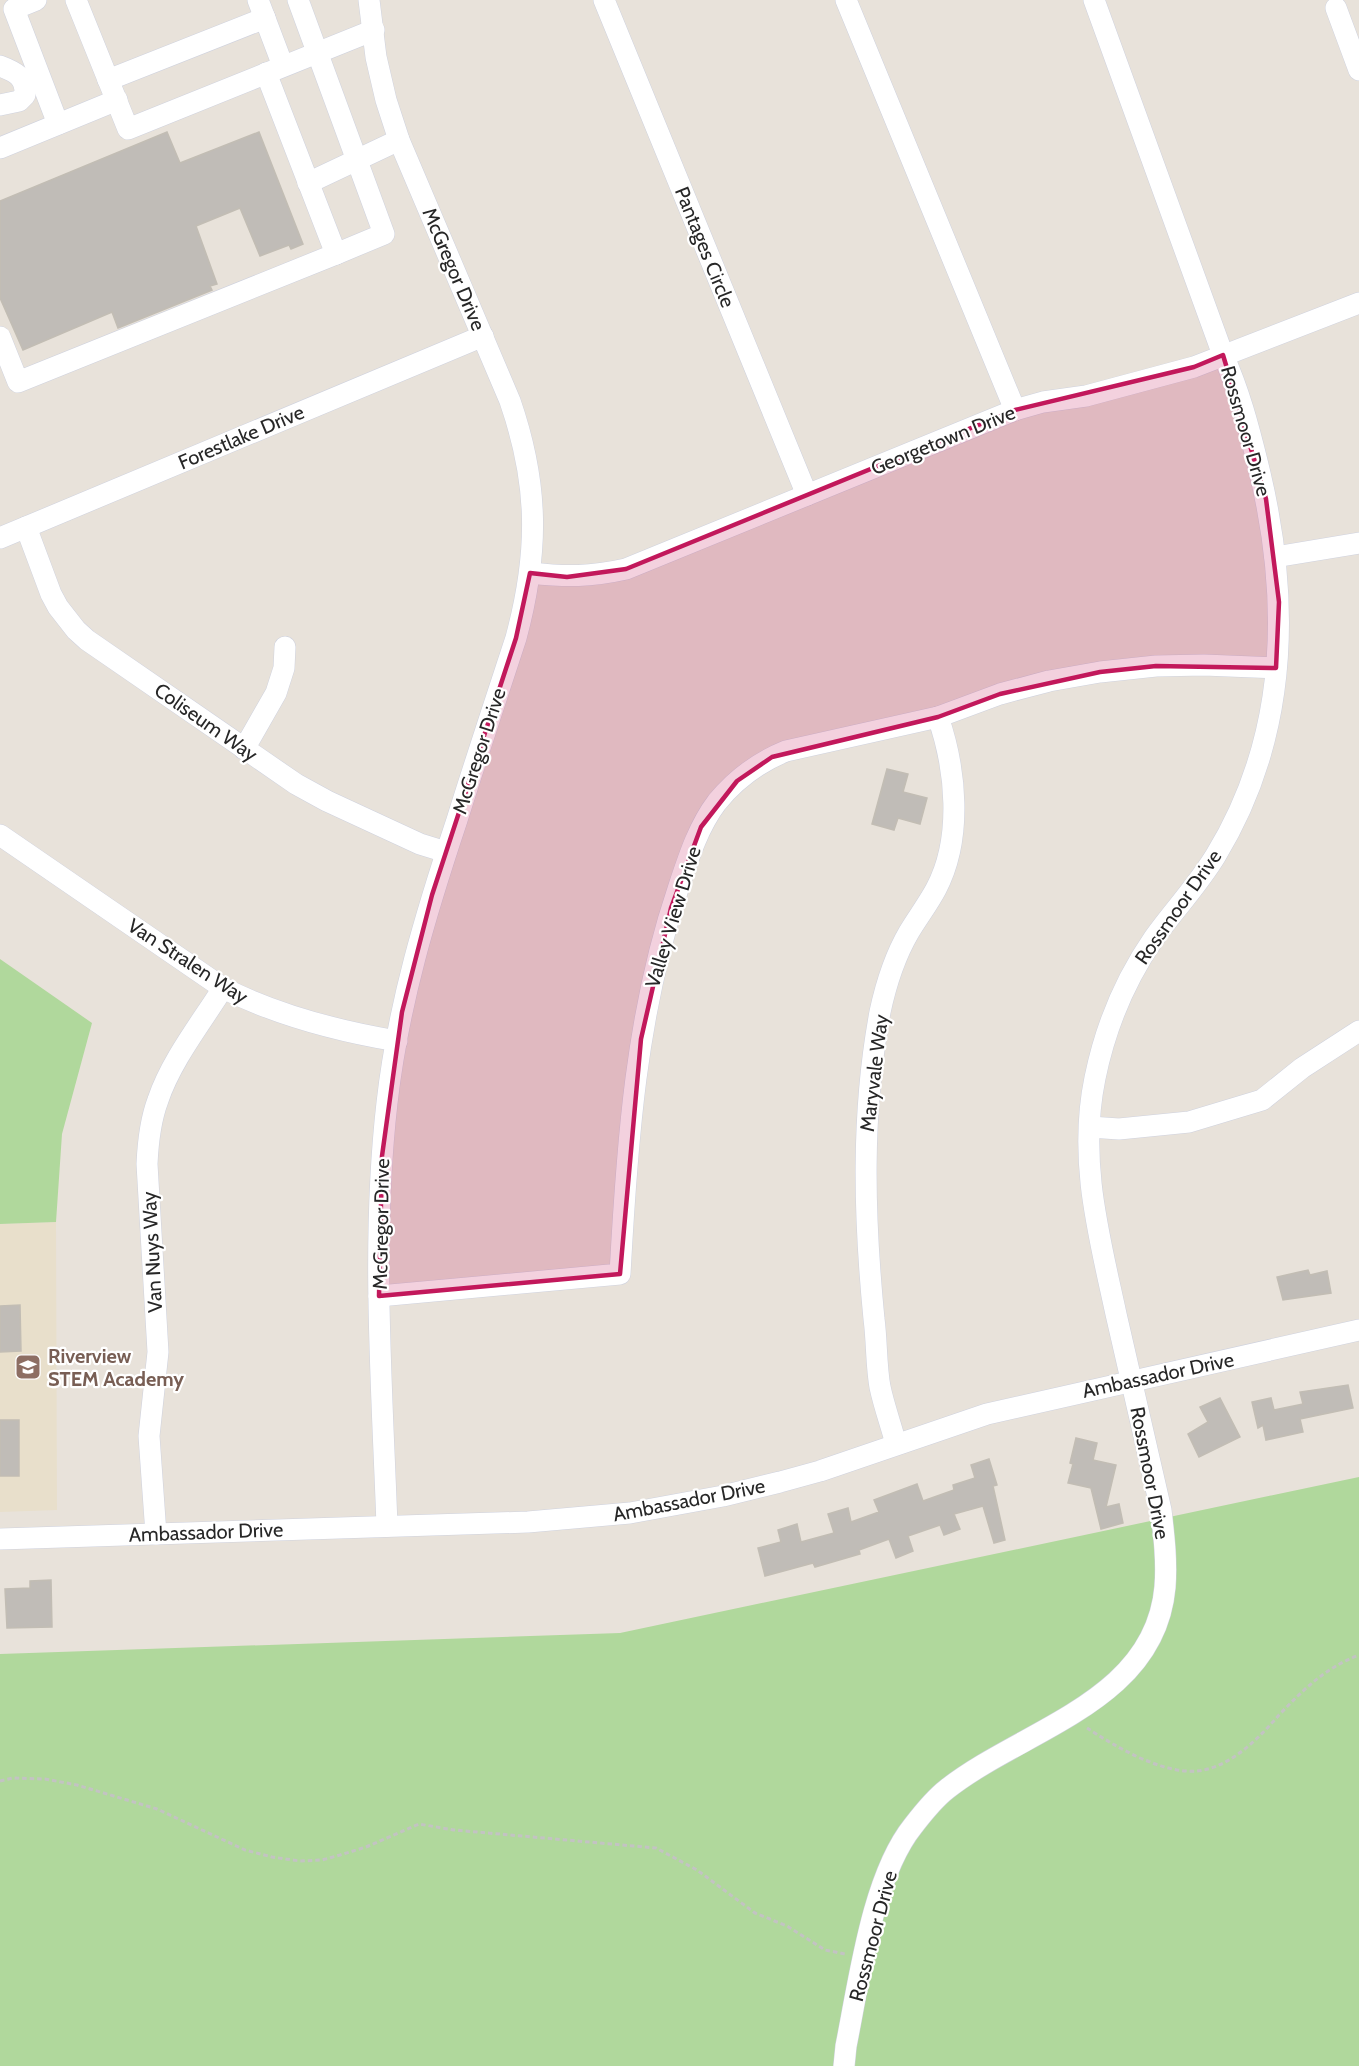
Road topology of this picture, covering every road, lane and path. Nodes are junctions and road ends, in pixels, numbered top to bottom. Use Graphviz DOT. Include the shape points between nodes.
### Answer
graph roads {
  1 [pos="36,0"];
  2 [pos="76,0"];
  3 [pos="298,0"];
  4 [pos="369,0"];
  5 [pos="604,0"];
  6 [pos="846,0"];
  7 [pos="1094,0"];
  8 [pos="1336,8"];
  9 [pos="262,9"];
  10 [pos="7,10"];
  11 [pos="374,30"];
  12 [pos="316,53"];
  13 [pos="0,66"];
  14 [pos="274,70"];
  15 [pos="1359,70"];
  16 [pos="108,80"];
  17 [pos="117,100"];
  18 [pos="0,105"];
  19 [pos="58,124"];
  20 [pos="399,140"];
  21 [pos="0,148"];
  22 [pos="357,161"];
  23 [pos="308,183"];
  24 [pos="336,254"];
  25 [pos="1359,303"];
  26 [pos="483,336"];
  27 [pos="0,337"];
  28 [pos="1223,355"];
  29 [pos="1015,410"];
  30 [pos="807,495"];
  31 [pos="26,527"];
  32 [pos="0,537"];
  33 [pos="1359,543"];
  34 [pos="1275,557"];
  35 [pos="530,573"];
  36 [pos="285,647"];
  37 [pos="1276,668"];
  38 [pos="938,717"];
  39 [pos="244,748"];
  40 [pos="0,835"];
  41 [pos="446,852"];
  42 [pos="223,988"];
  43 [pos="1359,1031"];
  44 [pos="397,1041"];
  45 [pos="1090,1127"];
  46 [pos="379,1296"];
  47 [pos="1359,1330"];
  48 [pos="1131,1381"];
  49 [pos="896,1444"];
  50 [pos="387,1526"];
  51 [pos="156,1534"];
  52 [pos="0,1539"];
  53 [pos="1359,1655"];
  54 [pos="1068,1716"];
  55 [pos="0,1781"];
  56 [pos="865,1955"];
  57 [pos="844,2066"];
  1 -- 10 [label="street"];
  2 -- 16 [label="street"];
  3 -- 12 [label="street"];
  4 -- 11 [label="street, McGregor Drive"];
  5 -- 30 [label="street, Pantages Circle"];
  6 -- 29 [label="street"];
  7 -- 28 [label="street, Rossmoor Drive"];
  8 -- 15 [label="street"];
  9 -- 14 [label="street"];
  9 -- 16 [label="street"];
  10 -- 19 [label="street"];
  11 -- 12 [label="street"];
  11 -- 20 [label="street, McGregor Drive" via="383,89"];
  12 -- 14 [label="street"];
  12 -- 22 [label="street"];
  13 -- 18 [label="street" via="17,73 26,87 19,100"];
  14 -- 17 [label="street" via="128,129"];
  14 -- 23 [label="street"];
  16 -- 17 [label="street"];
  17 -- 19 [label="street"];
  19 -- 21 [label="street"];
  20 -- 22 [label="street"];
  20 -- 26 [label="street, McGregor Drive"];
  22 -- 23 [label="street"];
  22 -- 24 [label="street" via="384,234"];
  23 -- 24 [label="street"];
  24 -- 27 [label="street" via="18,382"];
  25 -- 28 [label="street, Georgetown Drive"];
  26 -- 31 [label="street, Forestlake Drive"];
  26 -- 35 [label="street, McGregor Drive" via="510,401 529,469 533,542"];
  28 -- 29 [label="street, Georgetown Drive" via="1194,367 1086,396"];
  28 -- 34 [label="street, Rossmoor Drive" via="1252,439"];
  29 -- 30 [label="street, Georgetown Drive"];
  30 -- 35 [label="street, Georgetown Drive" via="626,569 596,576"];
  31 -- 32 [label="street, Forestlake Drive"];
  31 -- 39 [label="street, Coliseum Way" via="51,594 76,630"];
  33 -- 34 [label="street"];
  34 -- 37 [label="street, Rossmoor Drive" via="1279,602"];
  35 -- 41 [label="street, McGregor Drive" via="516,638"];
  36 -- 39 [label="street" via="284,668 276,693"];
  37 -- 38 [label="street, Valley View Drive" via="1156,666 1100,672 1000,694"];
  37 -- 45 [label="street, Rossmoor Drive" via="1263,748 1237,815 1199,881 1143,956 1118,1004 1095,1079"];
  38 -- 46 [label="street, Valley View Drive" via="772,757 737,781 701,827 672,908 641,1039 632,1105 620,1274"];
  38 -- 49 [label="street, Maryvale Way" via="954,783 950,843 937,888 908,933 887,983 867,1125 867,1237 880,1386"];
  39 -- 41 [label="street, Coliseum Way" via="327,801"];
  40 -- 42 [label="street, Van Stralen Way"];
  41 -- 44 [label="street, McGregor Drive" via="421,930"];
  42 -- 44 [label="street, Van Stralen Way" via="253,1004 282,1013"];
  42 -- 51 [label="street, Van Nuys Way" via="169,1074 148,1137 158,1352 149,1436"];
  43 -- 45 [label="street" via="1262,1100 1189,1122"];
  44 -- 46 [label="street, McGregor Drive" via="382,1156"];
  45 -- 48 [label="street, Rossmoor Drive" via="1093,1211"];
  46 -- 50 [label="street, McGregor Drive"];
  47 -- 48 [label="street, Ambassador Drive"];
  48 -- 49 [label="street, Ambassador Drive" via="987,1414"];
  48 -- 54 [label="street, Rossmoor Drive" via="1161,1510 1165,1589 1144,1651 1117,1682"];
  49 -- 50 [label="street, Ambassador Drive" via="780,1482 630,1513 528,1522"];
  50 -- 51 [label="street, Ambassador Drive"];
  51 -- 52 [label="street, Ambassador Drive"];
  53 -- 54 [label="path" via="1332,1666 1316,1678 1236,1755 1198,1771 1181,1770 1134,1754"];
  54 -- 56 [label="street, Rossmoor Drive" via="965,1775 931,1804 911,1828 891,1865"];
  55 -- 56 [label="path" via="45,1779 77,1785 157,1809 245,1850 300,1861 322,1860 366,1847 419,1824 656,1848 698,1869 755,1913 787,1926 825,1950"];
  56 -- 57 [label="street, Rossmoor Drive"];
}
